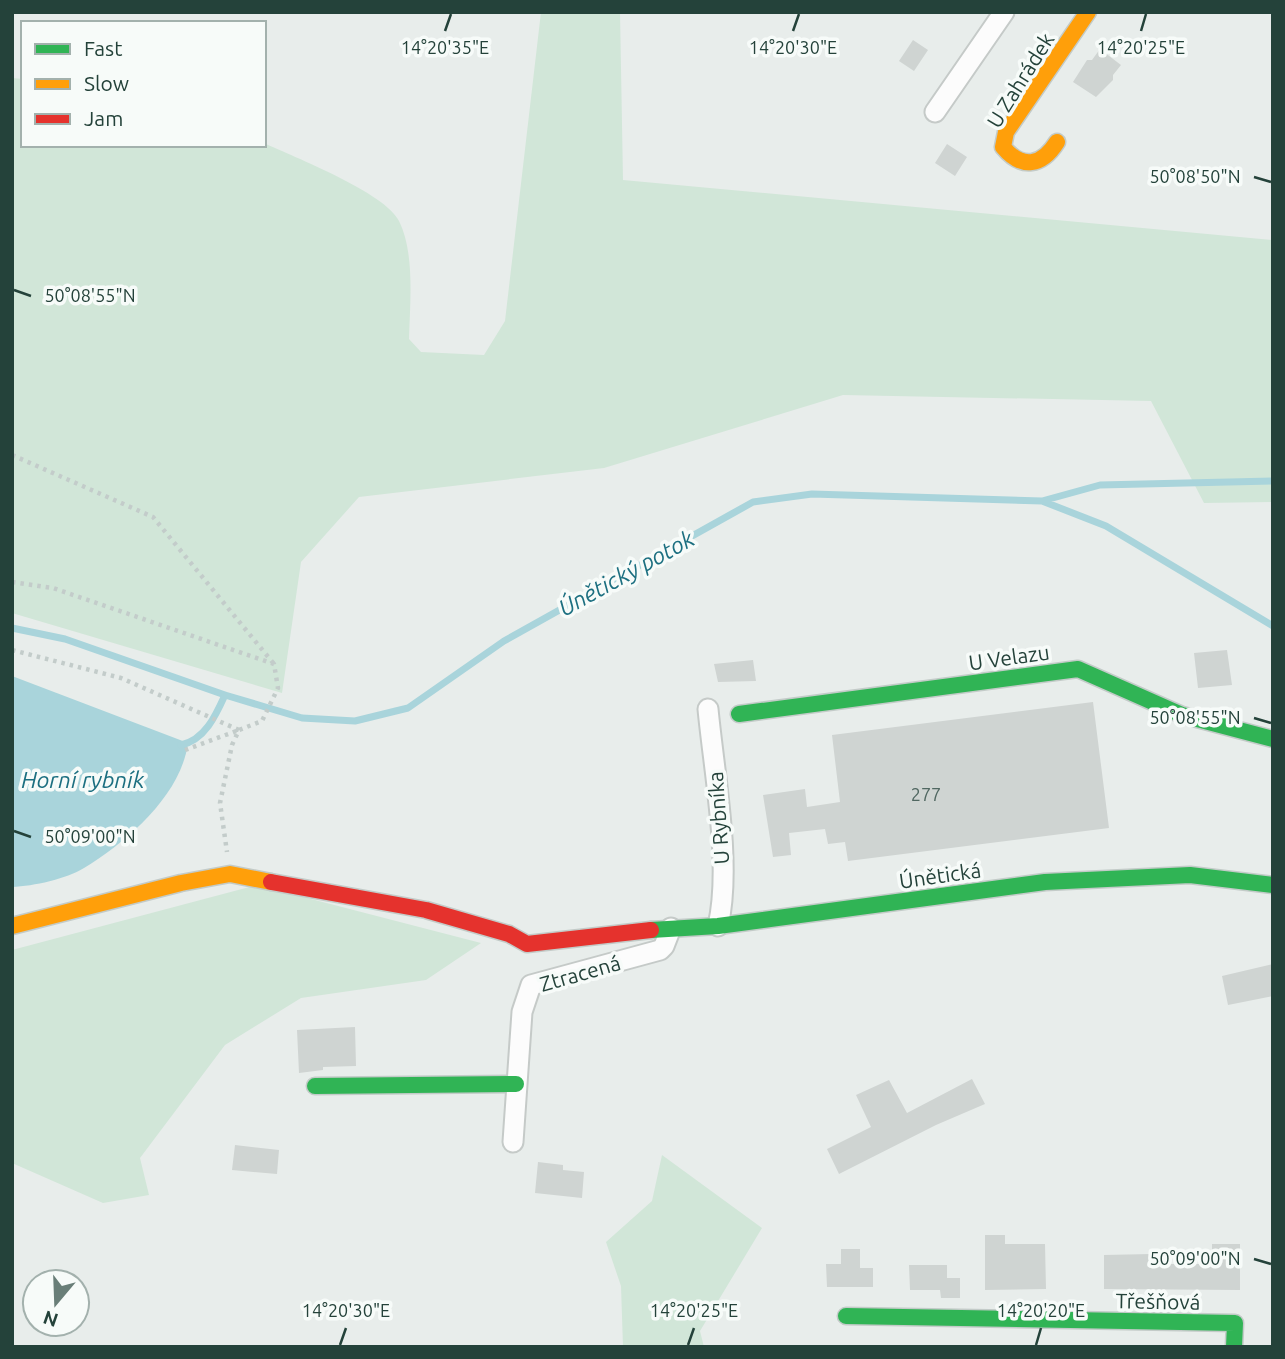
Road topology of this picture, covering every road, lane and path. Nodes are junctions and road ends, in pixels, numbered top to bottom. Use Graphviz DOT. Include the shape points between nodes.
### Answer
graph roads {
  1 [pos="1004,12"];
  2 [pos="1088,12"];
  3 [pos="935,112"];
  4 [pos="1057,142"];
  5 [pos="12,455"];
  6 [pos="12,582"];
  7 [pos="12,650"];
  8 [pos="274,664"];
  9 [pos="708,709"];
  10 [pos="739,714"];
  11 [pos="239,730"];
  12 [pos="1273,739"];
  13 [pos="185,750"];
  14 [pos="230,874"];
  15 [pos="1273,885"];
  16 [pos="12,926"];
  17 [pos="718,926"];
  18 [pos="671,928"];
  19 [pos="516,1084"];
  20 [pos="315,1086"];
  21 [pos="513,1142"];
  22 [pos="846,1316"];
  23 [pos="1234,1347"];
  1 -- 3 [label="street"];
  2 -- 4 [label="street, U Zahrádek" via="1006,132 1003,147 1009,156 1024,163 1041,161"];
  5 -- 8 [label="path" via="153,517"];
  6 -- 8 [label="path" via="52,588"];
  7 -- 11 [label="path" via="121,678"];
  8 -- 11 [label="path" via="278,688 262,721"];
  9 -- 17 [label="street, U Rybníka" via="722,855"];
  10 -- 12 [label="street, U Velazu" via="1077,669 1182,715"];
  11 -- 13 [label="path"];
  11 -- 14 [label="path" via="220,803"];
  14 -- 16 [label="street"];
  14 -- 18 [label="street, Únětická" via="426,910 509,934 527,944"];
  15 -- 17 [label="street, Únětická" via="1190,875 1093,879"];
  17 -- 18 [label="street, Únětická"];
  18 -- 19 [label="street, Ztracená" via="660,950 531,985 522,1013"];
  19 -- 20 [label="street"];
  19 -- 21 [label="street, Ztracená"];
  22 -- 23 [label="street, Třešňová" via="1235,1323"];
}
